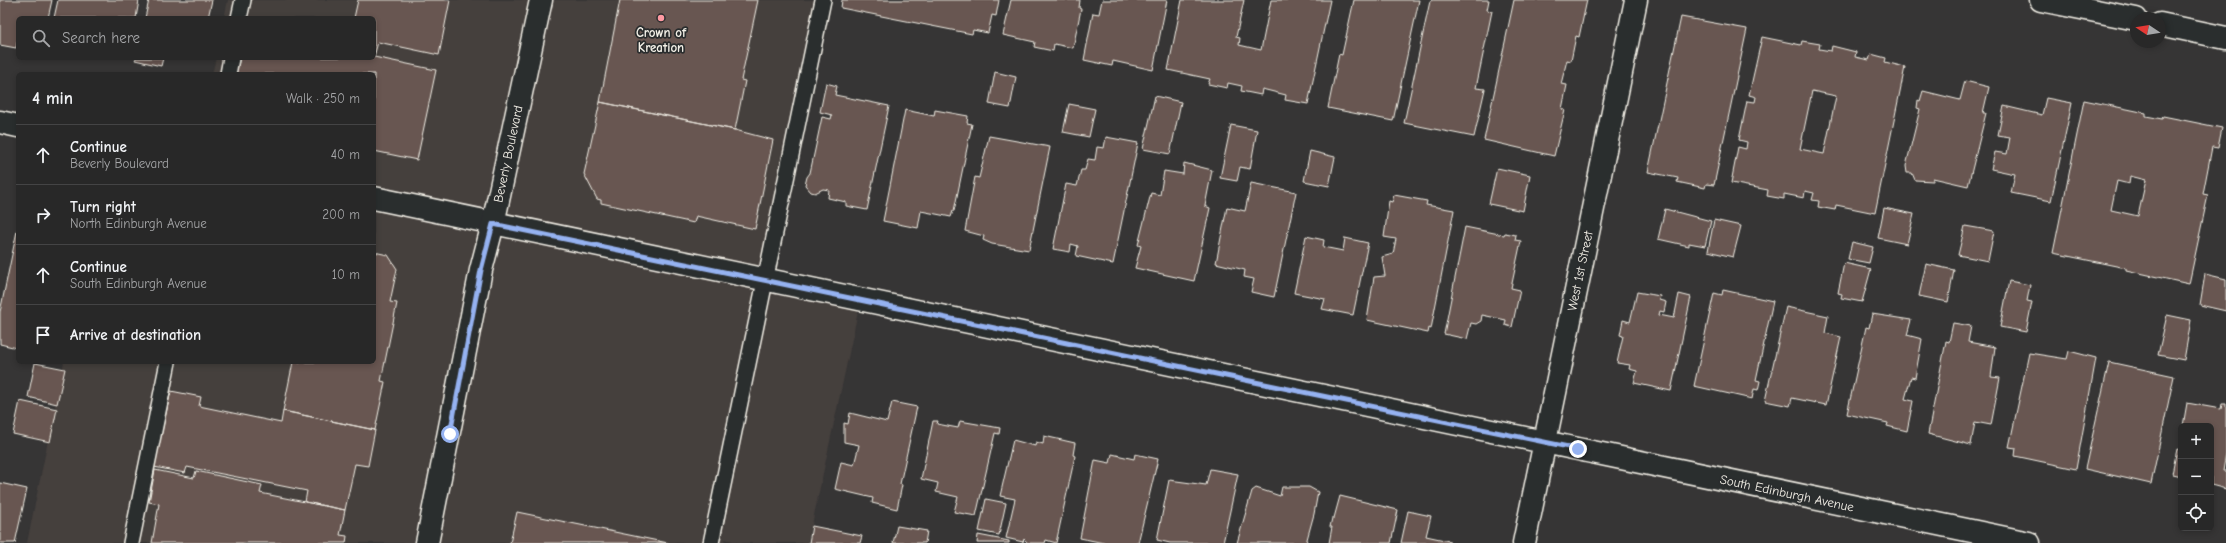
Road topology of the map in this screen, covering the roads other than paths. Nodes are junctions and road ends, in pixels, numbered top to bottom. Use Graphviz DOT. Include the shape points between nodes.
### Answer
graph roads {
  1 [pos="243,0"];
  2 [pos="541,0"];
  3 [pos="823,0"];
  4 [pos="1636,0"];
  5 [pos="2041,0"];
  6 [pos="239,16"];
  7 [pos="2130,18"];
  8 [pos="2166,25"];
  9 [pos="2226,38"];
  10 [pos="231,60"];
  11 [pos="228,72"];
  12 [pos="0,122"];
  13 [pos="16,126"];
  14 [pos="376,198"];
  15 [pos="493,224"];
  16 [pos="766,280"];
  17 [pos="168,364"];
  18 [pos="1545,442"];
  19 [pos="131,543"];
  20 [pos="427,543"];
  21 [pos="711,543"];
  22 [pos="1524,543"];
  23 [pos="2029,543"];
  1 -- 6 [label="lane"];
  2 -- 15 [label="street, Beverly Boulevard"];
  3 -- 16 [label="lane"];
  4 -- 18 [label="street, West 1st Street"];
  5 -- 7 [label="street"];
  8 -- 9 [label="street"];
  10 -- 11 [label="lane"];
  12 -- 13 [label="street"];
  14 -- 15 [label="street, South Edinburgh Avenue"];
  15 -- 16 [label="street, South Edinburgh Avenue"];
  15 -- 20 [label="street, Beverly Boulevard" via="481,270"];
  16 -- 18 [label="street, South Edinburgh Avenue"];
  16 -- 21 [label="lane"];
  17 -- 19 [label="lane"];
  18 -- 22 [label="street, West 1st Street"];
  18 -- 23 [label="street, South Edinburgh Avenue"];
}
